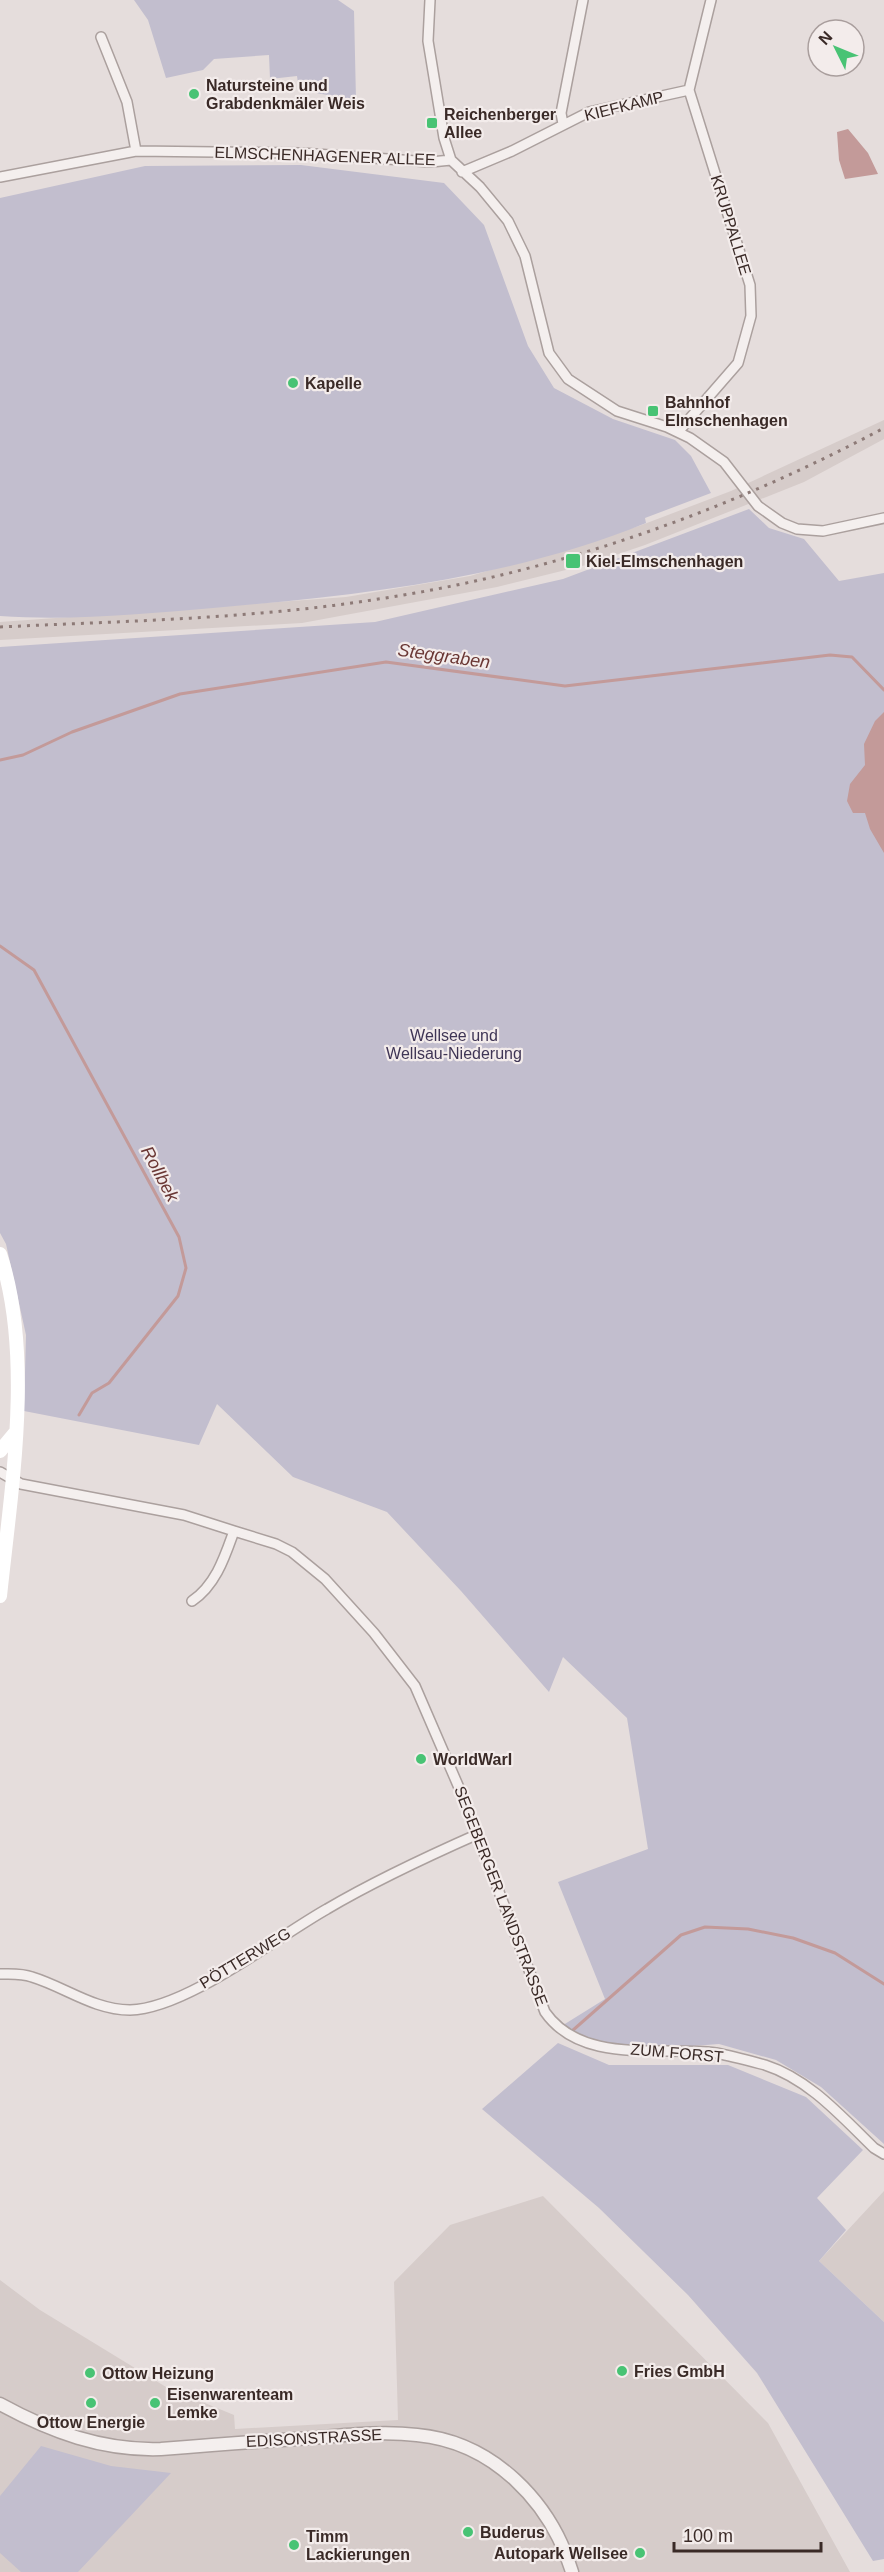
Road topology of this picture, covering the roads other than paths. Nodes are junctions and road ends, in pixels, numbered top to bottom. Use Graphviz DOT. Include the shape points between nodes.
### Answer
graph roads {
  1 [pos="430,0"];
  2 [pos="583,0"];
  3 [pos="711,0"];
  4 [pos="100,37"];
  5 [pos="689,90"];
  6 [pos="563,124"];
  7 [pos="136,151"];
  8 [pos="451,160"];
  9 [pos="462,172"];
  10 [pos="0,177"];
  11 [pos="678,432"];
  12 [pos="884,518"];
  13 [pos="0,1254"];
  14 [pos="15,1431"];
  15 [pos="0,1451"];
  16 [pos="6,1475"];
  17 [pos="234,1531"];
  18 [pos="0,1596"];
  19 [pos="192,1601"];
  20 [pos="478,1834"];
  21 [pos="0,1974"];
  22 [pos="553,2024"];
  23 [pos="884,2154"];
  24 [pos="0,2404"];
  25 [pos="572,2572"];
  1 -- 8 [label="street" via="428,41"];
  2 -- 6 [label="street" via="561,113"];
  3 -- 5 [label="street"];
  4 -- 7 [label="street" via="127,102"];
  5 -- 6 [label="street, KIEFKAMP" via="589,112"];
  5 -- 11 [label="street, KRUPPALLEE" via="750,285 751,316 738,363"];
  6 -- 9 [label="street, KIEFKAMP"];
  7 -- 8 [label="street, ELMSCHENHAGENER ALLEE"];
  7 -- 10 [label="street, ELMSCHENHAGENER ALLEE"];
  8 -- 9 [label="street, ELMSCHENHAGENER ALLEE"];
  9 -- 11 [label="street, ELMSCHENHAGENER ALLEE" via="508,221 525,256 549,353 562,372 617,411"];
  11 -- 12 [label="street, ELMSCHENHAGENER ALLEE" via="724,462 758,506 782,523 810,531"];
  13 -- 14 [label="main road" via="16,1339"];
  14 -- 15 [label="main road"];
  14 -- 16 [label="main road"];
  16 -- 17 [label="street, SEGEBERGER LANDSTRASSE" via="21,1484 184,1515"];
  16 -- 18 [label="main road"];
  17 -- 19 [label="street" via="215,1576"];
  17 -- 20 [label="street, SEGEBERGER LANDSTRASSE" via="276,1544 300,1557 325,1579 401,1665 424,1705"];
  20 -- 21 [label="street, PÖTTERWEG" via="390,1872 174,2000 132,2010 114,2009 29,1975"];
  20 -- 22 [label="street, SEGEBERGER LANDSTRASSE" via="545,2012"];
  22 -- 23 [label="street, ZUM FORST" via="594,2045 717,2053 768,2066 814,2092"];
  24 -- 25 [label="street, EDISONSTRASSE" via="65,2435 133,2448 371,2434 438,2439 488,2460 522,2485 551,2521"];
}
